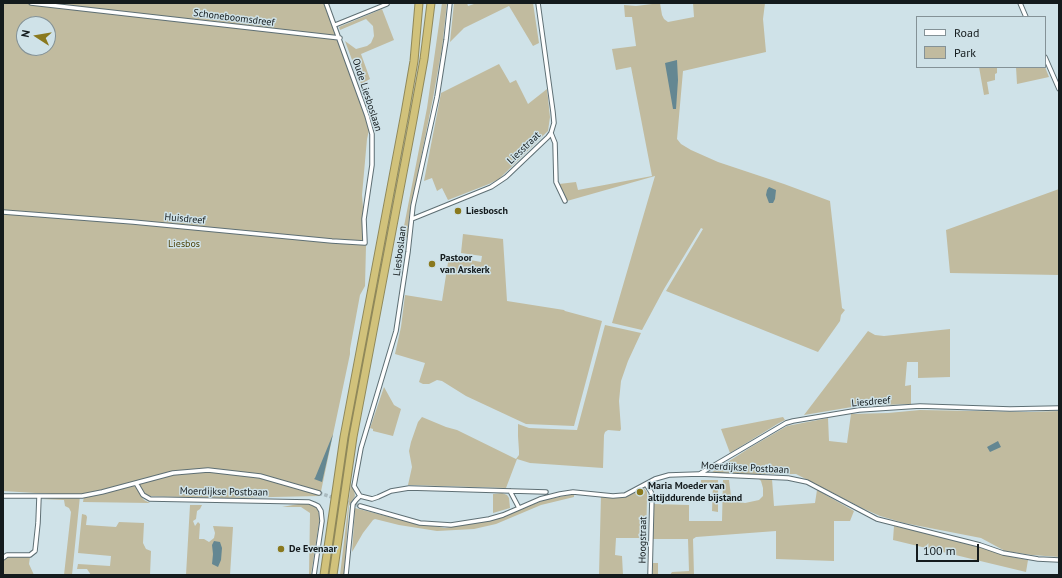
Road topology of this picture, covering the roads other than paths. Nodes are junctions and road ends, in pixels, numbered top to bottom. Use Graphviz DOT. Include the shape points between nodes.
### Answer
graph roads {
  1 [pos="31,3"];
  2 [pos="326,3"];
  3 [pos="419,3"];
  4 [pos="430,3"];
  5 [pos="450,3"];
  6 [pos="538,3"];
  7 [pos="1020,3"];
  8 [pos="387,4"];
  9 [pos="1026,16"];
  10 [pos="334,24"];
  11 [pos="340,38"];
  12 [pos="1046,59"];
  13 [pos="1059,90"];
  14 [pos="551,133"];
  15 [pos="565,201"];
  16 [pos="3,212"];
  17 [pos="412,219"];
  18 [pos="365,243"];
  19 [pos="1059,408"];
  20 [pos="699,474"];
  21 [pos="136,483"];
  22 [pos="646,484"];
  23 [pos="510,490"];
  24 [pos="546,492"];
  25 [pos="319,493"];
  26 [pos="3,496"];
  27 [pos="39,496"];
  28 [pos="360,496"];
  29 [pos="360,506"];
  30 [pos="518,508"];
  31 [pos="3,558"];
  32 [pos="326,558"];
  33 [pos="1059,560"];
  34 [pos="314,575"];
  35 [pos="321,575"];
  36 [pos="324,575"];
  37 [pos="333,575"];
  38 [pos="346,575"];
  39 [pos="650,575"];
  1 -- 11 [label="street, Schoneboomsdreef"];
  2 -- 10 [label="street, Oude Liesboslaan"];
  3 -- 32 [label="highway" via="408,98 344,437"];
  4 -- 37 [label="highway" via="424,59 353,437"];
  5 -- 17 [label="street, Liesboslaan" via="437,97"];
  6 -- 14 [label="street, Liesstraat" via="553,112 554,123"];
  7 -- 9 [label="street"];
  8 -- 10 [label="street"];
  10 -- 11 [label="street, Oude Liesboslaan"];
  11 -- 18 [label="street, Oude Liesboslaan" via="372,134 372,165 364,219"];
  12 -- 13 [label="street"];
  14 -- 15 [label="street" via="555,143 556,182"];
  14 -- 17 [label="street, Liesstraat" via="506,177 490,187"];
  16 -- 18 [label="street, Huisdreef"];
  17 -- 28 [label="street, Liesboslaan" via="396,331 361,448 354,486"];
  19 -- 20 [label="street, Liesdreef" via="920,406 859,410 793,421"];
  20 -- 22 [label="street, Moerdijkse Postbaan" via="668,475"];
  20 -- 33 [label="street, Moerdijkse Postbaan" via="798,479 877,519 1003,553"];
  21 -- 25 [label="street, Moerdijkse Postbaan" via="172,473 218,470 260,476"];
  21 -- 27 [label="street, Moerdijkse Postbaan" via="82,496"];
  21 -- 34 [label="street, Moerdijkse Postbaan" via="143,495 150,499 309,502 318,506 322,521"];
  22 -- 30 [label="street, Moerdijkse Postbaan" via="626,495 573,492 540,499"];
  22 -- 39 [label="street, Hoogstraat" via="652,496"];
  23 -- 24 [label="street"];
  23 -- 28 [label="street" via="409,488 391,491 372,499"];
  23 -- 30 [label="street"];
  26 -- 27 [label="street, Moerdijkse Postbaan"];
  27 -- 31 [label="street" via="35,551 30,555 7,555"];
  28 -- 38 [label="street" via="353,504"];
  29 -- 30 [label="street, Moerdijkse Postbaan" via="420,523 451,525 489,519"];
  32 -- 35 [label="highway"];
  32 -- 36 [label="highway"];
}
